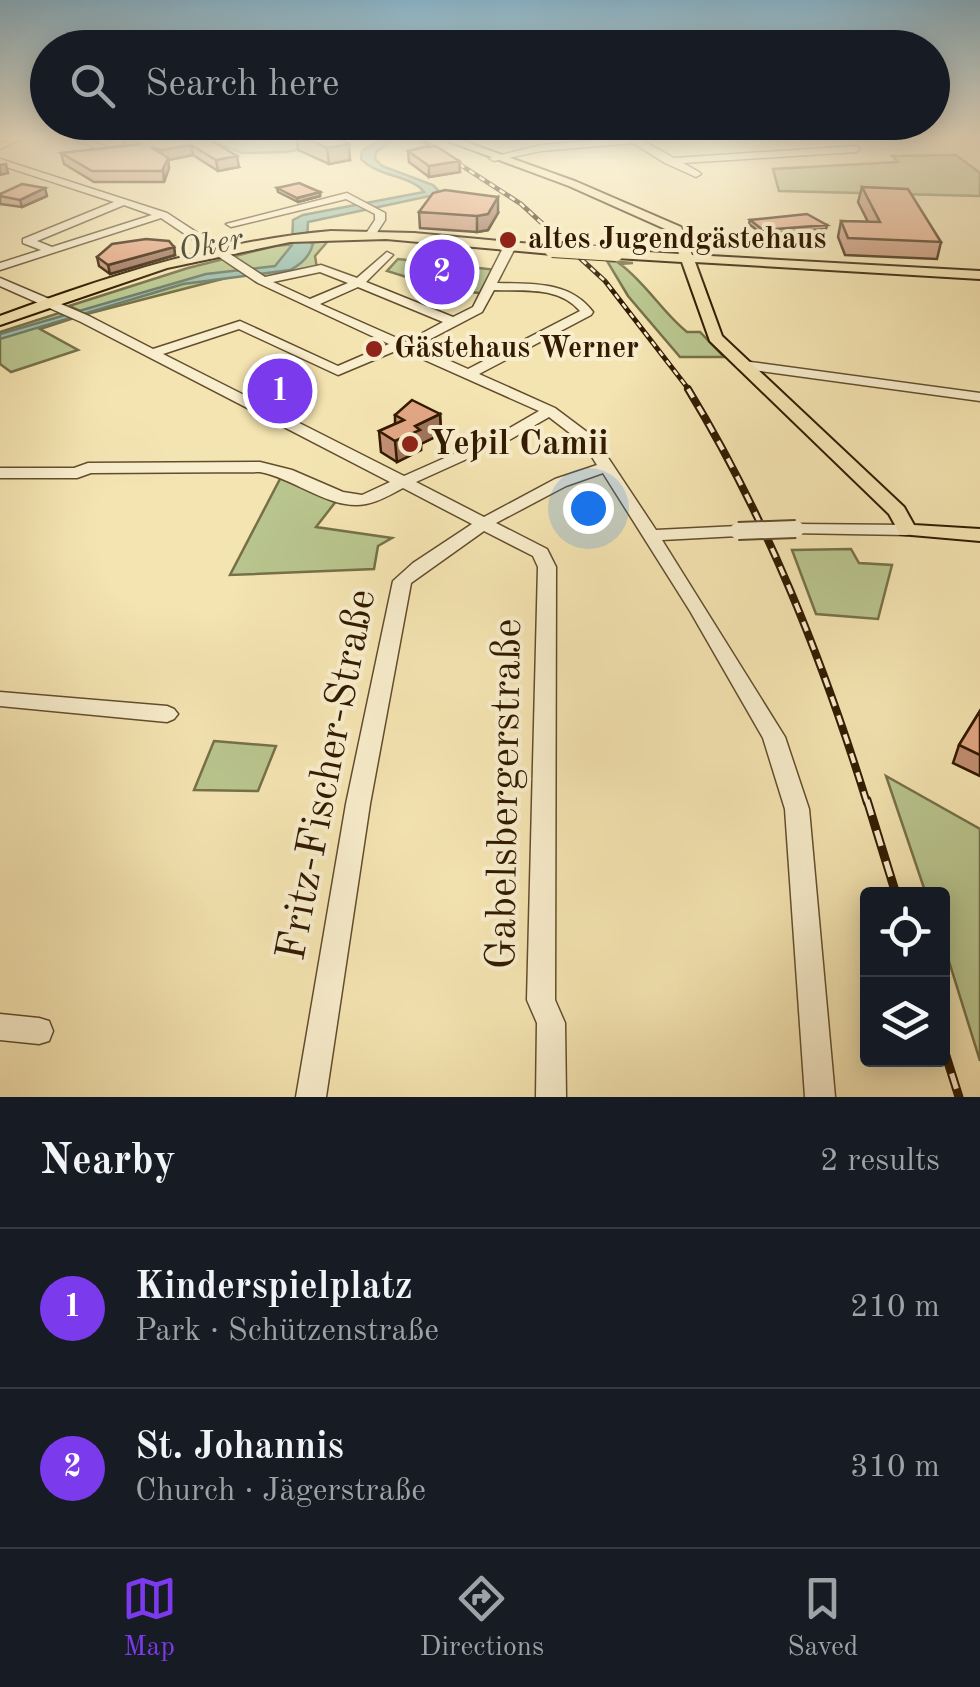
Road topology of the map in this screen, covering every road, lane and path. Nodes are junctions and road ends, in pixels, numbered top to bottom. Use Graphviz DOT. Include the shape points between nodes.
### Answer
graph roads {
  1 [pos="79,189"];
  2 [pos="586,189"];
  3 [pos="115,202"];
  4 [pos="162,214"];
  5 [pos="231,224"];
  6 [pos="370,234"];
  7 [pos="506,246"];
  8 [pos="51,250"];
  9 [pos="220,254"];
  10 [pos="386,255"];
  11 [pos="690,260"];
  12 [pos="0,267"];
  13 [pos="252,274"];
  14 [pos="980,275"];
  15 [pos="0,282"];
  16 [pos="359,283"];
  17 [pos="492,286"];
  18 [pos="308,304"];
  19 [pos="59,307"];
  20 [pos="456,323"];
  21 [pos="0,324"];
  22 [pos="403,345"];
  23 [pos="154,353"];
  24 [pos="743,365"];
  25 [pos="469,374"];
  26 [pos="980,397"];
  27 [pos="550,411"];
  28 [pos="608,467"];
  29 [pos="0,473"];
  30 [pos="406,483"];
  31 [pos="486,525"];
  32 [pos="907,530"];
  33 [pos="980,535"];
  34 [pos="650,536"];
  35 [pos="0,699"];
  36 [pos="167,714"];
  37 [pos="0,1027"];
  38 [pos="39,1031"];
  39 [pos="312,1097"];
  40 [pos="550,1097"];
  41 [pos="820,1097"];
  1 -- 3 [label="street"];
  2 -- 11 [label="main road" via="677,230"];
  3 -- 4 [label="street"];
  3 -- 8 [label="street" via="27,241"];
  4 -- 8 [label="street"];
  4 -- 9 [label="street"];
  5 -- 6 [label="street" via="347,196 381,217"];
  6 -- 7 [label="main road"];
  6 -- 9 [label="main road" via="310,236"];
  7 -- 11 [label="main road, bridge"];
  7 -- 17 [label="street"];
  8 -- 12 [label="street"];
  9 -- 13 [label="street"];
  9 -- 19 [label="main road"];
  10 -- 16 [label="street"];
  11 -- 14 [label="main road"];
  11 -- 24 [label="main road" via="708,329"];
  13 -- 16 [label="street" via="317,268"];
  13 -- 18 [label="street"];
  15 -- 19 [label="street, Gabelsbergerstraße"];
  16 -- 18 [label="street"];
  16 -- 20 [label="street"];
  17 -- 20 [label="street" via="478,309"];
  17 -- 25 [label="street" via="565,294 587,312"];
  18 -- 22 [label="street"];
  19 -- 21 [label="main road"];
  19 -- 23 [label="street, Gabelsbergerstraße"];
  20 -- 22 [label="street"];
  22 -- 23 [label="street" via="338,372 240,324"];
  22 -- 25 [label="street"];
  23 -- 30 [label="street, Gabelsbergerstraße"];
  24 -- 26 [label="street"];
  24 -- 32 [label="main road" via="898,511"];
  25 -- 27 [label="street"];
  27 -- 28 [label="street" via="582,432"];
  27 -- 30 [label="street"];
  28 -- 31 [label="street, Fritz-Fischer-Straße" via="583,472"];
  28 -- 34 [label="street"];
  29 -- 30 [label="street" via="268,468 356,500"];
  30 -- 31 [label="street, Gabelsbergerstraße"];
  31 -- 39 [label="street, Fritz-Fischer-Straße" via="402,582 358,804"];
  31 -- 40 [label="street, Gabelsbergerstraße" via="541,553 546,567 542,1000 551,1023"];
  32 -- 33 [label="main road"];
  32 -- 34 [label="street, bridge"];
  34 -- 41 [label="street" via="764,716 791,786"];
  35 -- 36 [label="street"];
  37 -- 38 [label="street"];
}
